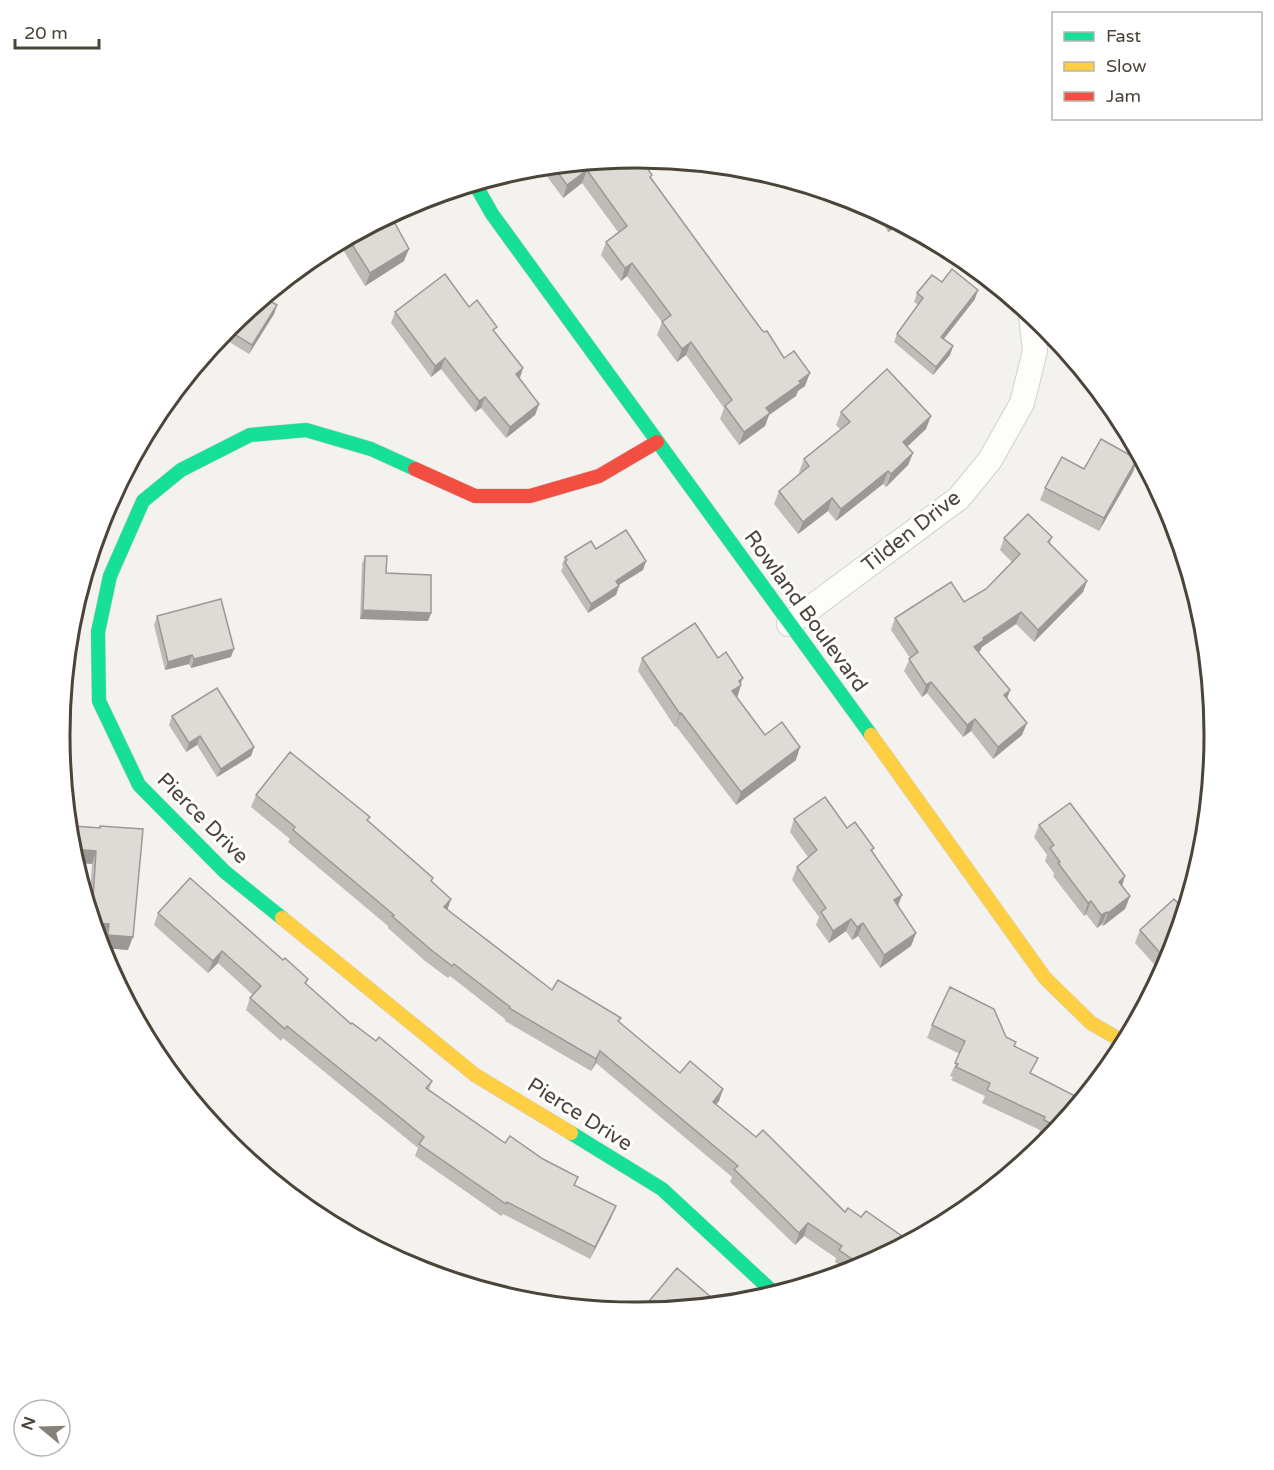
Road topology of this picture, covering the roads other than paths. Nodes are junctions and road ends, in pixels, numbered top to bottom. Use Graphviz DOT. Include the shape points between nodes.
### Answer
graph roads {
  1 [pos="479,191"];
  2 [pos="1032,329"];
  3 [pos="657,442"];
  4 [pos="789,624"];
  5 [pos="1116,1037"];
  6 [pos="767,1286"];
  1 -- 3 [label="street, Rowland Boulevard"];
  2 -- 4 [label="street, Tilden Drive" via="1035,351 1022,403 990,460 959,498"];
  3 -- 4 [label="street, Rowland Boulevard"];
  3 -- 6 [label="street, Pierce Drive" via="589,479 530,496 475,496 371,449 306,430 250,435 181,470 143,501 107,587 98,632 99,700 139,784 225,872 476,1075 662,1189"];
  4 -- 5 [label="street, Rowland Boulevard" via="1045,978 1091,1023"];
}
